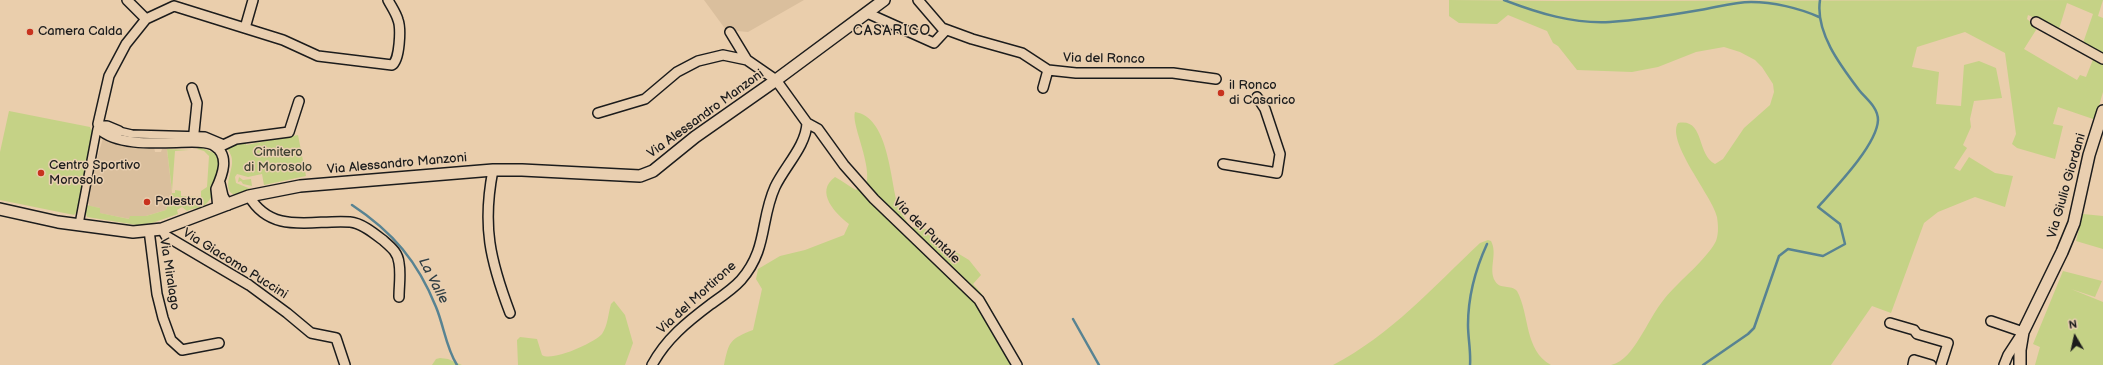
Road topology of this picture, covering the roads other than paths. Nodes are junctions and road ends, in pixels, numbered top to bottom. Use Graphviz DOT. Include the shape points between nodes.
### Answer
graph roads {
  1 [pos="127,0"];
  2 [pos="254,0"];
  3 [pos="388,0"];
  4 [pos="884,0"];
  5 [pos="918,0"];
  6 [pos="175,3"];
  7 [pos="868,12"];
  8 [pos="146,19"];
  9 [pos="2036,22"];
  10 [pos="245,28"];
  11 [pos="946,30"];
  12 [pos="730,32"];
  13 [pos="2103,59"];
  14 [pos="747,60"];
  15 [pos="1048,70"];
  16 [pos="1216,79"];
  17 [pos="776,80"];
  18 [pos="192,88"];
  19 [pos="1043,88"];
  20 [pos="1257,97"];
  21 [pos="299,101"];
  22 [pos="2103,111"];
  23 [pos="598,113"];
  24 [pos="808,123"];
  25 [pos="98,127"];
  26 [pos="119,131"];
  27 [pos="194,139"];
  28 [pos="221,146"];
  29 [pos="1223,164"];
  30 [pos="493,170"];
  31 [pos="249,196"];
  32 [pos="223,206"];
  33 [pos="0,209"];
  34 [pos="79,224"];
  35 [pos="162,229"];
  36 [pos="150,230"];
  37 [pos="400,297"];
  38 [pos="510,313"];
  39 [pos="1991,321"];
  40 [pos="1890,323"];
  41 [pos="2023,332"];
  42 [pos="219,343"];
  43 [pos="2020,350"];
  44 [pos="2008,355"];
  45 [pos="345,365"];
  46 [pos="652,365"];
  47 [pos="1017,365"];
  48 [pos="1913,365"];
  49 [pos="1931,365"];
  50 [pos="1941,365"];
  51 [pos="2004,365"];
  52 [pos="2020,365"];
  1 -- 8 [label="street"];
  2 -- 10 [label="street"];
  3 -- 10 [label="street" via="399,24 397,59 392,65 318,56 283,40"];
  4 -- 7 [label="street, Via Alessandro Manzoni"];
  5 -- 11 [label="street, Via del Ronco"];
  6 -- 8 [label="street"];
  6 -- 10 [label="street" via="210,19"];
  7 -- 11 [label="street" via="934,43"];
  7 -- 17 [label="street, Via Alessandro Manzoni"];
  8 -- 25 [label="street" via="126,44 109,76"];
  9 -- 13 [label="street"];
  11 -- 15 [label="street, Via del Ronco" via="1022,53"];
  12 -- 14 [label="street"];
  14 -- 17 [label="street"];
  14 -- 23 [label="street" via="723,55 698,61 677,72 645,99"];
  15 -- 16 [label="street, Via del Ronco" via="1076,73 1173,73"];
  15 -- 19 [label="street"];
  17 -- 24 [label="street"];
  17 -- 30 [label="street, Via Alessandro Manzoni" via="695,137 653,171 640,176"];
  18 -- 27 [label="street" via="197,103"];
  20 -- 29 [label="street" via="1265,109 1280,154 1277,172"];
  21 -- 28 [label="street" via="289,132 236,139"];
  22 -- 41 [label="street, Via Giulio Giordani" via="2089,155 2074,223"];
  24 -- 46 [label="street, Via del Mortirone" via="804,138 775,187 757,256 741,280 670,339"];
  24 -- 47 [label="street, Via del Puntale" via="818,129 844,165 874,199 979,300"];
  25 -- 26 [label="street" via="107,126"];
  25 -- 27 [label="street" via="105,134 129,141"];
  25 -- 34 [label="street"];
  26 -- 27 [label="street" via="126,134"];
  27 -- 28 [label="street"];
  28 -- 32 [label="street" via="224,164 220,183"];
  30 -- 31 [label="street, Via Alessandro Manzoni" via="300,186"];
  30 -- 38 [label="street" via="488,196 488,239 501,290"];
  31 -- 32 [label="street, Via Alessandro Manzoni"];
  31 -- 37 [label="street" via="255,206 267,215 292,224 351,222 374,233 395,250 399,263"];
  32 -- 35 [label="street, Via Alessandro Manzoni"];
  33 -- 34 [label="street, Via Alessandro Manzoni"];
  34 -- 36 [label="street, Via Alessandro Manzoni" via="133,232"];
  35 -- 36 [label="street, Via Alessandro Manzoni"];
  35 -- 45 [label="street, Via Giacomo Puccini" via="166,236 249,285 311,333 336,338"];
  36 -- 42 [label="street, Via Miralago" via="157,294 171,340 182,350"];
  39 -- 41 [label="street"];
  40 -- 50 [label="street" via="1948,343"];
  41 -- 43 [label="street, Via Giulio Giordani"];
  41 -- 44 [label="street, Via Giulio Giordani"];
  43 -- 44 [label="street"];
  43 -- 52 [label="street, Via Giulio Giordani"];
  44 -- 51 [label="street, Via Giulio Giordani"];
  48 -- 49 [label="street" via="1914,360"];
}
